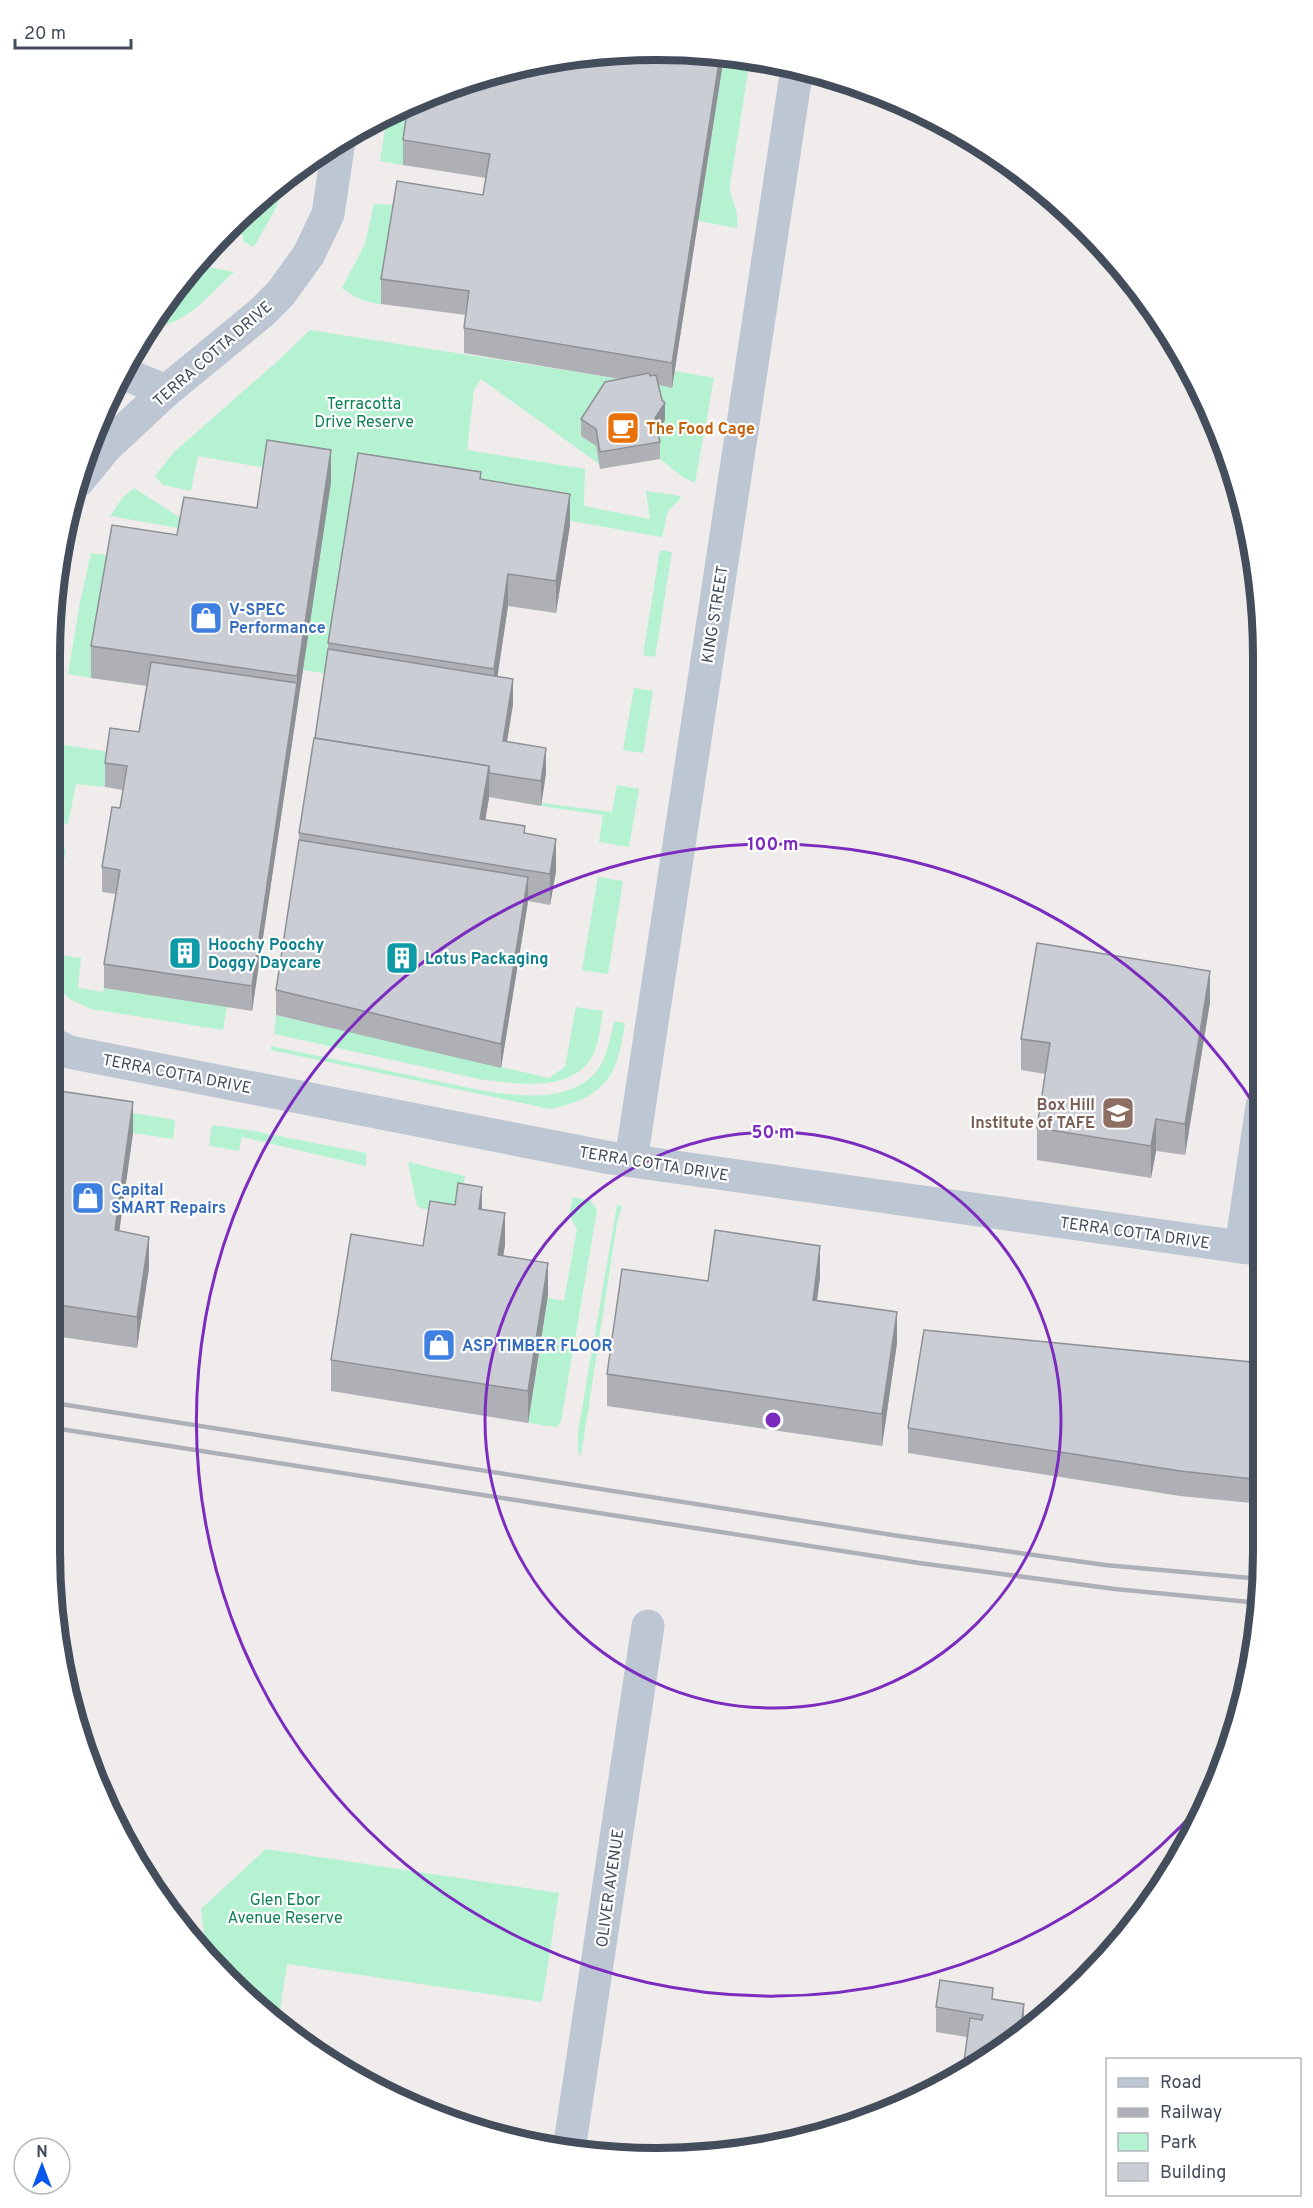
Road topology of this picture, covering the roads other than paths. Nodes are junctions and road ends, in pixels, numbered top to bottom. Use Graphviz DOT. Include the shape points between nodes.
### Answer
graph roads {
  1 [pos="796,76"];
  2 [pos="337,153"];
  3 [pos="131,376"];
  4 [pos="166,391"];
  5 [pos="93,463"];
  6 [pos="60,1047"];
  7 [pos="631,1161"];
  8 [pos="1253,1222"];
  9 [pos="1251,1248"];
  10 [pos="648,1626"];
  11 [pos="570,2142"];
  1 -- 7 [label="street, KING STREET"];
  2 -- 4 [label="street, TERRA COTTA DRIVE" via="328,214 309,254 282,293"];
  3 -- 4 [label="street"];
  4 -- 5 [label="street, TERRA COTTA DRIVE"];
  6 -- 7 [label="street, TERRA COTTA DRIVE"];
  7 -- 9 [label="street, TERRA COTTA DRIVE"];
  8 -- 9 [label="street"];
  10 -- 11 [label="street, OLIVER AVENUE"];
}
